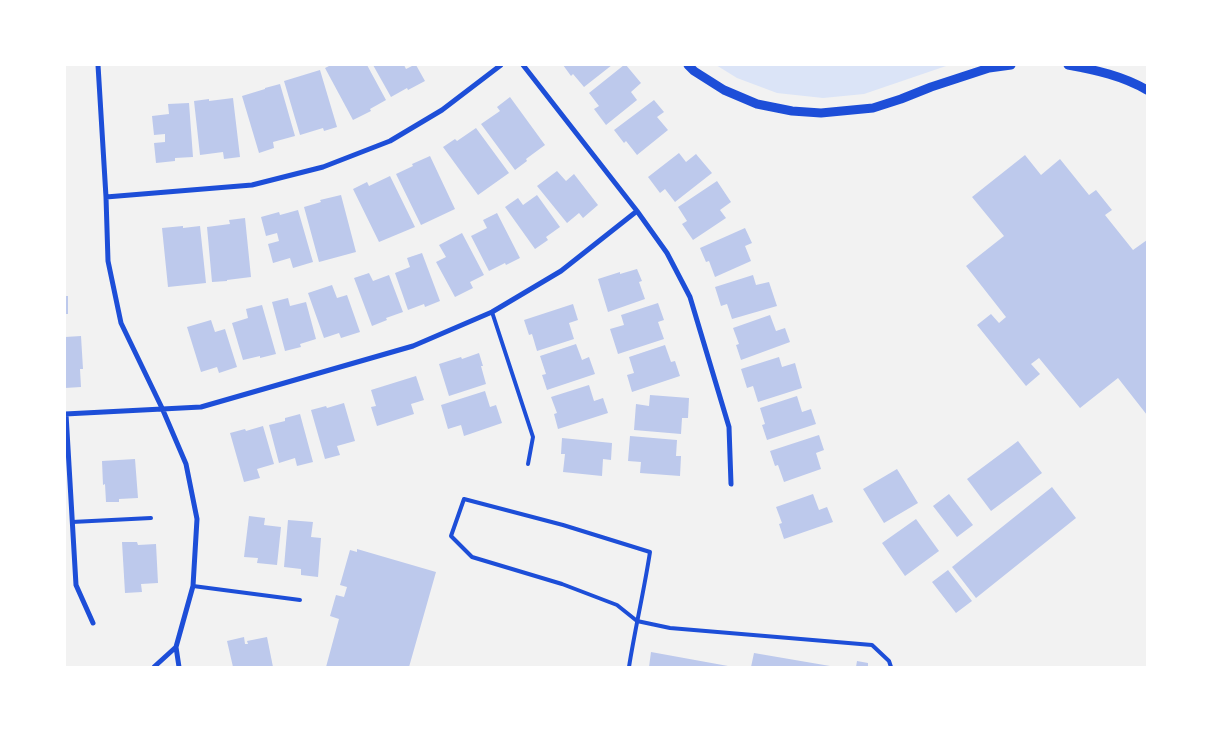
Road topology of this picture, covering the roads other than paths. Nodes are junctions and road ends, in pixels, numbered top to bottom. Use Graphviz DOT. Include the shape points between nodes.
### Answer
graph roads {
  1 [pos="98,65"];
  2 [pos="501,65"];
  3 [pos="523,65"];
  4 [pos="688,65"];
  5 [pos="1011,65"];
  6 [pos="1068,65"];
  7 [pos="1147,90"];
  8 [pos="106,197"];
  9 [pos="638,211"];
  10 [pos="492,312"];
  11 [pos="162,408"];
  12 [pos="65,414"];
  13 [pos="528,464"];
  14 [pos="730,484"];
  15 [pos="151,518"];
  16 [pos="72,522"];
  17 [pos="193,586"];
  18 [pos="300,600"];
  19 [pos="637,621"];
  20 [pos="93,623"];
  21 [pos="176,647"];
  22 [pos="154,667"];
  23 [pos="179,667"];
  24 [pos="629,667"];
  25 [pos="891,667"];
  1 -- 8 [label="street"];
  2 -- 8 [label="street" via="442,110 390,141 323,167 252,186"];
  3 -- 9 [label="street"];
  4 -- 5 [label="street" via="724,90 757,104 792,112 821,113 873,108 989,68"];
  6 -- 7 [label="street" via="1098,70"];
  8 -- 11 [label="street" via="108,261 121,323"];
  9 -- 10 [label="street" via="561,271"];
  9 -- 14 [label="street" via="667,253 690,297 729,427"];
  10 -- 11 [label="street" via="413,346 201,406"];
  10 -- 13 [label="lane" via="533,437"];
  11 -- 12 [label="street"];
  11 -- 17 [label="street" via="186,464 197,519"];
  12 -- 16 [label="street"];
  15 -- 16 [label="lane"];
  16 -- 20 [label="street" via="76,585"];
  17 -- 18 [label="lane"];
  17 -- 21 [label="street"];
  19 -- 19 [label="lane" via="617,605 589,594 472,557 451,536 464,499 650,552"];
  19 -- 24 [label="lane"];
  19 -- 25 [label="lane" via="670,628 872,645"];
  21 -- 22 [label="street"];
  21 -- 23 [label="street"];
}
